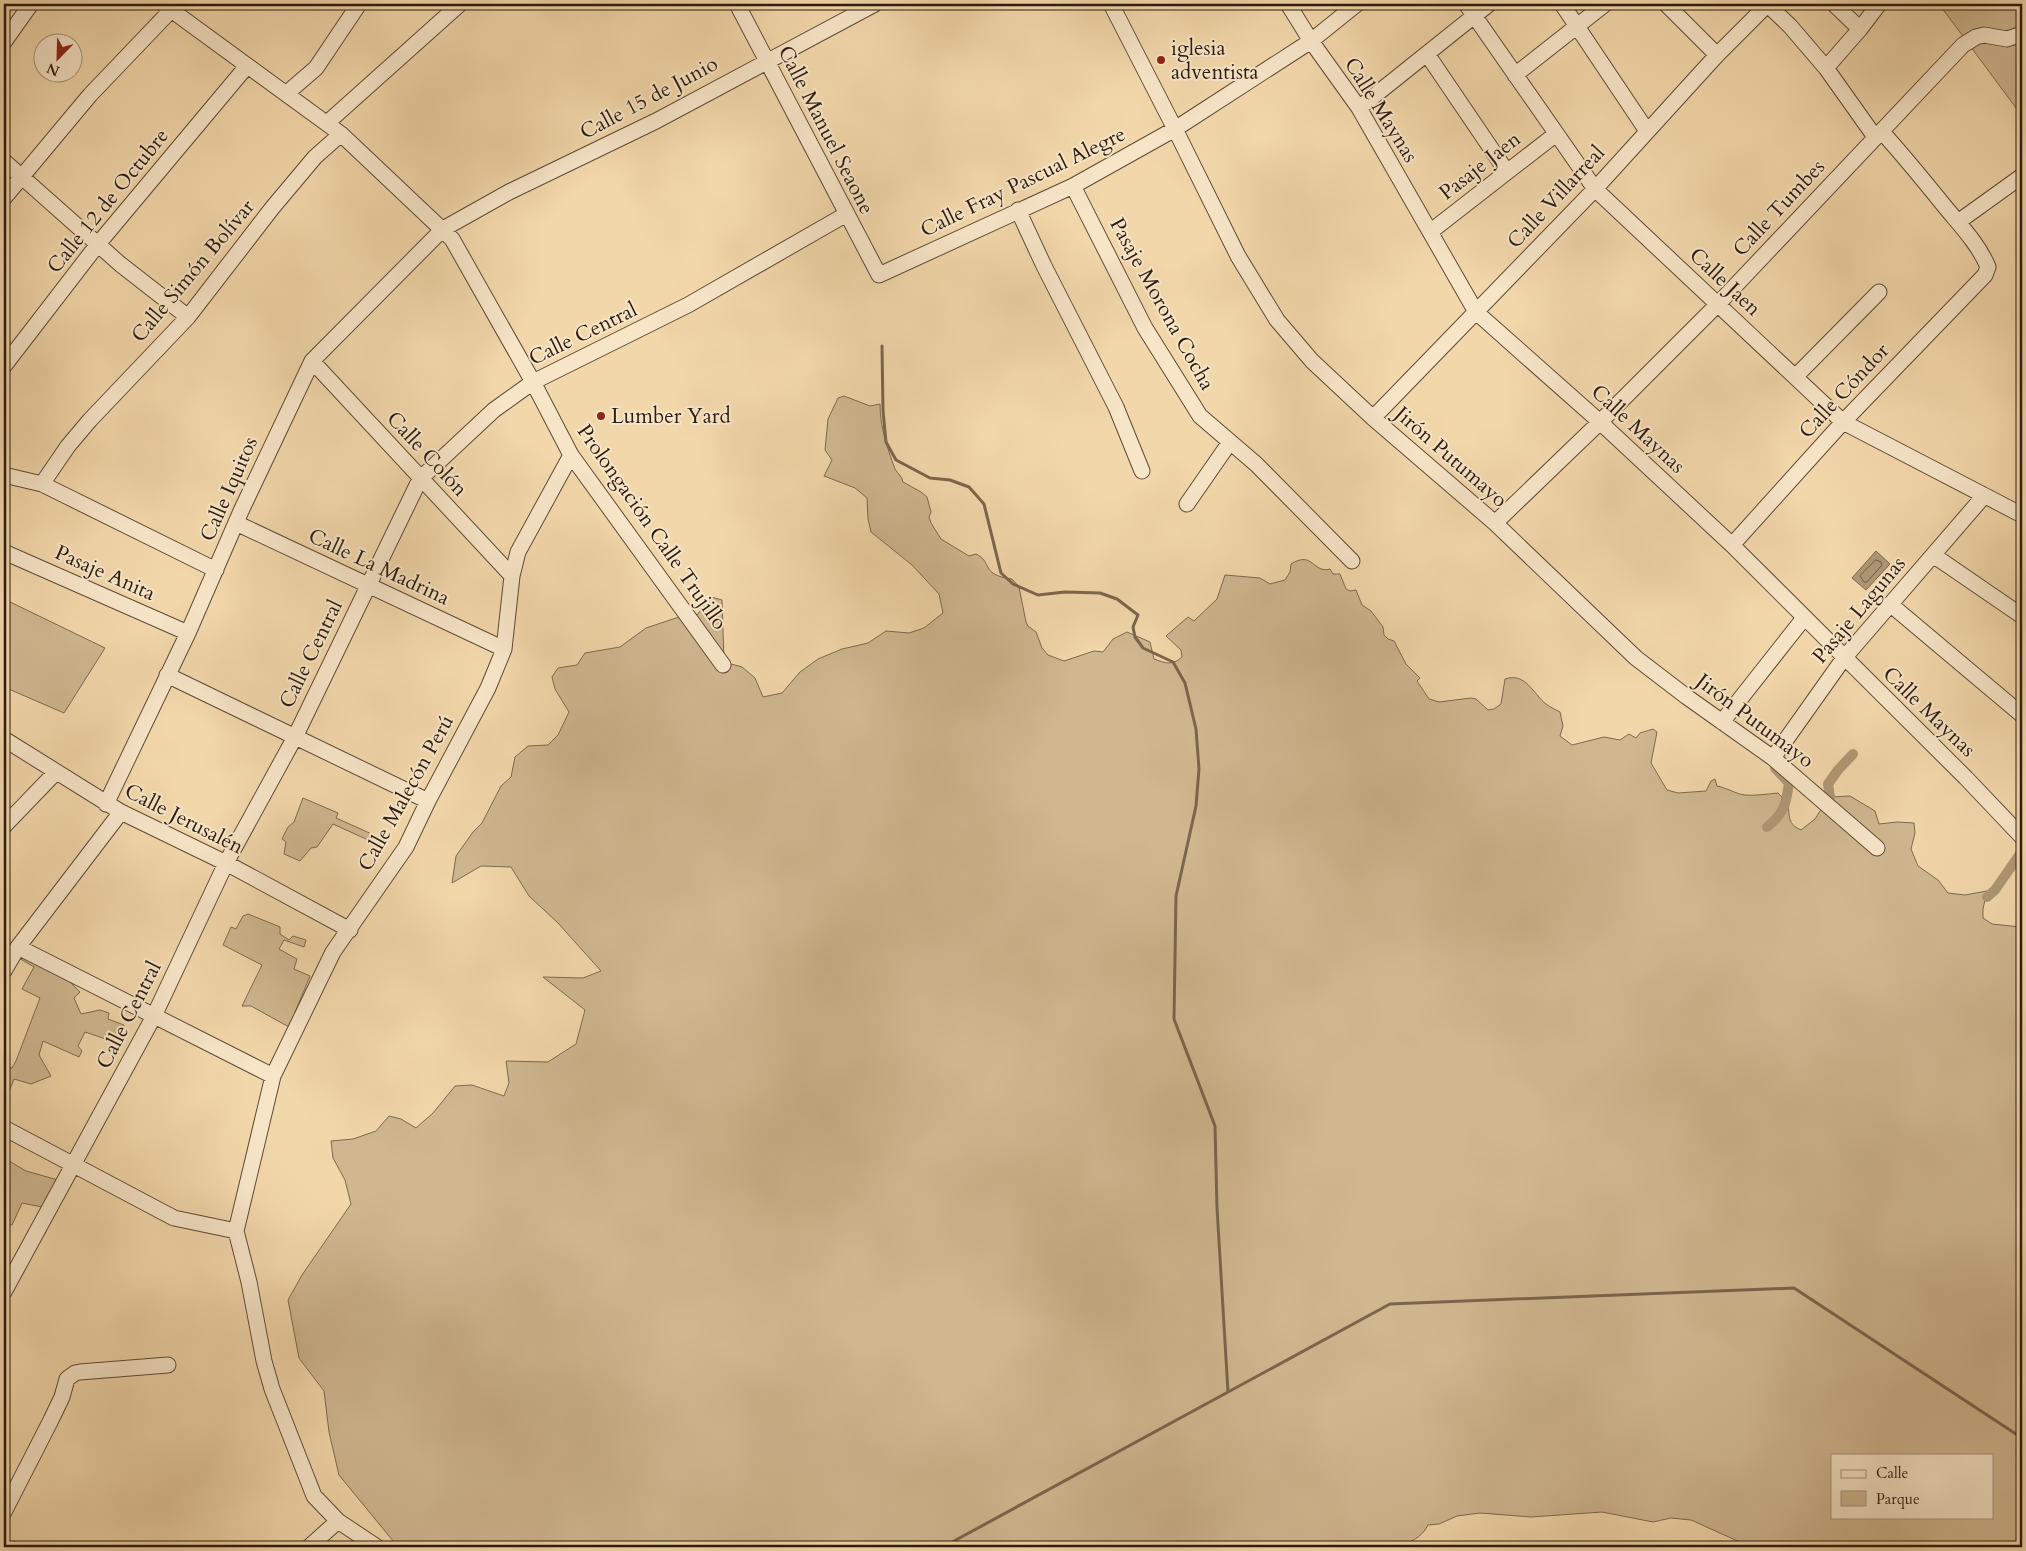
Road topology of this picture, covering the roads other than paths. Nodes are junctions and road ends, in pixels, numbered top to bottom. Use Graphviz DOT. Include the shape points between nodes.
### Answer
graph roads {
  1 [pos="31,4"];
  2 [pos="359,4"];
  3 [pos="460,4"];
  4 [pos="737,4"];
  5 [pos="875,4"];
  6 [pos="1110,4"];
  7 [pos="1288,4"];
  8 [pos="1357,4"];
  9 [pos="1489,4"];
  10 [pos="1562,4"];
  11 [pos="1605,4"];
  12 [pos="1666,4"];
  13 [pos="1767,4"];
  14 [pos="1834,4"];
  15 [pos="1879,4"];
  16 [pos="171,6"];
  17 [pos="1471,9"];
  18 [pos="1578,26"];
  19 [pos="1860,29"];
  20 [pos="2022,34"];
  21 [pos="1311,41"];
  22 [pos="4,42"];
  23 [pos="1427,54"];
  24 [pos="1717,55"];
  25 [pos="766,60"];
  26 [pos="248,66"];
  27 [pos="1826,68"];
  28 [pos="1515,75"];
  29 [pos="287,93"];
  30 [pos="1359,108"];
  31 [pos="327,123"];
  32 [pos="1175,129"];
  33 [pos="1647,132"];
  34 [pos="341,134"];
  35 [pos="1556,134"];
  36 [pos="1879,134"];
  37 [pos="4,161"];
  38 [pos="1507,172"];
  39 [pos="22,176"];
  40 [pos="2022,176"];
  41 [pos="1073,186"];
  42 [pos="1594,188"];
  43 [pos="4,198"];
  44 [pos="1018,210"];
  45 [pos="845,215"];
  46 [pos="1958,222"];
  47 [pos="443,229"];
  48 [pos="1430,232"];
  49 [pos="98,244"];
  50 [pos="878,276"];
  51 [pos="1878,292"];
  52 [pos="1718,304"];
  53 [pos="1476,312"];
  54 [pos="188,317"];
  55 [pos="312,361"];
  56 [pos="4,366"];
  57 [pos="1795,377"];
  58 [pos="533,382"];
  59 [pos="1374,418"];
  60 [pos="1600,422"];
  61 [pos="1843,422"];
  62 [pos="1230,442"];
  63 [pos="571,455"];
  64 [pos="1142,471"];
  65 [pos="5,478"];
  66 [pos="420,479"];
  67 [pos="42,484"];
  68 [pos="1984,496"];
  69 [pos="1187,504"];
  70 [pos="2022,515"];
  71 [pos="236,523"];
  72 [pos="1495,523"];
  73 [pos="1732,545"];
  74 [pos="4,552"];
  75 [pos="1934,555"];
  76 [pos="1352,561"];
  77 [pos="216,570"];
  78 [pos="512,576"];
  79 [pos="367,586"];
  80 [pos="1890,604"];
  81 [pos="2022,616"];
  82 [pos="1804,618"];
  83 [pos="188,633"];
  84 [pos="504,649"];
  85 [pos="1844,658"];
  86 [pos="723,665"];
  87 [pos="167,675"];
  88 [pos="2022,715"];
  89 [pos="1722,722"];
  90 [pos="295,737"];
  91 [pos="4,739"];
  92 [pos="1773,758"];
  93 [pos="56,772"];
  94 [pos="428,801"];
  95 [pos="106,804"];
  96 [pos="121,812"];
  97 [pos="4,826"];
  98 [pos="2022,837"];
  99 [pos="1877,848"];
  100 [pos="226,863"];
  101 [pos="350,930"];
  102 [pos="18,947"];
  103 [pos="4,971"];
  104 [pos="154,1016"];
  105 [pos="273,1076"];
  106 [pos="4,1128"];
  107 [pos="74,1164"];
  108 [pos="236,1231"];
  109 [pos="4,1292"];
  110 [pos="168,1365"];
  111 [pos="4,1512"];
  112 [pos="338,1521"];
  113 [pos="309,1547"];
  114 [pos="377,1547"];
  1 -- 22 [label="street"];
  2 -- 29 [label="street" via="316,68"];
  3 -- 31 [label="street"];
  4 -- 25 [label="street, Calle Manuel Seaone"];
  5 -- 25 [label="street, Calle 15 de Junio"];
  6 -- 32 [label="street, Jirón Putumayo"];
  7 -- 21 [label="street, Calle Maynas"];
  8 -- 21 [label="street, Calle Fray Pascual Alegre"];
  9 -- 17 [label="street"];
  10 -- 18 [label="street"];
  11 -- 18 [label="street"];
  12 -- 24 [label="street"];
  13 -- 24 [label="street, Calle Villarreal"];
  13 -- 27 [label="street"];
  14 -- 19 [label="street"];
  15 -- 19 [label="street"];
  16 -- 26 [label="street, Prolongación Calle Trujillo"];
  16 -- 39 [label="street"];
  17 -- 23 [label="street"];
  17 -- 28 [label="street, Calle Jaen"];
  18 -- 28 [label="street"];
  18 -- 33 [label="street"];
  19 -- 27 [label="street"];
  20 -- 36 [label="street, Calle Tumbes" via="2007,39 1984,35 1963,45"];
  21 -- 30 [label="street, Calle Maynas"];
  21 -- 32 [label="street, Calle Fray Pascual Alegre"];
  23 -- 30 [label="street"];
  23 -- 38 [label="street"];
  24 -- 33 [label="street, Calle Villarreal"];
  25 -- 45 [label="street, Calle Manuel Seaone"];
  25 -- 47 [label="street, Calle 15 de Junio" via="656,121 509,192"];
  26 -- 29 [label="street, Prolongación Calle Trujillo"];
  26 -- 49 [label="street, Calle 12 de Octubre"];
  27 -- 36 [label="street"];
  28 -- 35 [label="street, Calle Jaen"];
  29 -- 31 [label="street, Prolongación Calle Trujillo"];
  30 -- 48 [label="street, Calle Maynas"];
  31 -- 34 [label="street, Prolongación Calle Trujillo"];
  32 -- 41 [label="street, Calle Fray Pascual Alegre"];
  32 -- 59 [label="street, Jirón Putumayo" via="1238,256 1277,320 1312,361"];
  33 -- 42 [label="street, Calle Villarreal"];
  34 -- 47 [label="street, Prolongación Calle Trujillo"];
  34 -- 54 [label="street, Calle Simón Bolívar" via="315,157 273,207"];
  35 -- 38 [label="street, Pasaje Jaen"];
  35 -- 42 [label="street, Calle Jaen"];
  36 -- 46 [label="street" via="1904,156"];
  36 -- 52 [label="street, Calle Tumbes"];
  37 -- 39 [label="street"];
  38 -- 48 [label="street, Pasaje Jaen"];
  39 -- 43 [label="street"];
  39 -- 49 [label="street"];
  40 -- 46 [label="street"];
  41 -- 44 [label="street, Calle Fray Pascual Alegre"];
  41 -- 62 [label="street, Pasaje Morona Cocha" via="1145,328 1200,416"];
  42 -- 52 [label="street, Calle Jaen"];
  42 -- 53 [label="street, Calle Villarreal"];
  44 -- 50 [label="street, Calle Fray Pascual Alegre"];
  44 -- 64 [label="street" via="1116,407"];
  45 -- 50 [label="street, Calle Manuel Seaone"];
  45 -- 58 [label="street, Calle Central" via="688,305"];
  46 -- 61 [label="street, Calle Cóndor" via="1984,258 1988,267 1984,275"];
  47 -- 55 [label="street, Calle Iquitos"];
  47 -- 58 [label="street, Prolongación Calle Trujillo" via="452,238"];
  48 -- 53 [label="street, Calle Maynas"];
  49 -- 54 [label="street"];
  49 -- 56 [label="street, Calle 12 de Octubre"];
  51 -- 57 [label="street"];
  52 -- 57 [label="street, Calle Jaen"];
  52 -- 60 [label="street, Calle Tumbes"];
  53 -- 59 [label="street, Calle Villarreal"];
  53 -- 60 [label="street, Calle Maynas"];
  54 -- 67 [label="street, Calle Simón Bolívar" via="90,420"];
  55 -- 66 [label="street, Calle Colón"];
  55 -- 71 [label="street, Calle Iquitos"];
  57 -- 61 [label="street, Calle Jaen"];
  58 -- 63 [label="street, Prolongación Calle Trujillo"];
  58 -- 66 [label="street, Calle Central" via="494,410"];
  59 -- 72 [label="street, Jirón Putumayo"];
  60 -- 72 [label="street, Calle Tumbes"];
  60 -- 73 [label="street, Calle Maynas"];
  61 -- 68 [label="street, Calle Jaen"];
  61 -- 73 [label="street, Calle Cóndor"];
  62 -- 69 [label="street"];
  62 -- 76 [label="street, Pasaje Morona Cocha"];
  63 -- 78 [label="street, Calle Malecón Perú" via="518,552"];
  63 -- 86 [label="street, Prolongación Calle Trujillo"];
  65 -- 67 [label="street"];
  66 -- 78 [label="street, Calle Colón"];
  66 -- 79 [label="street, Calle Central"];
  67 -- 77 [label="street"];
  68 -- 70 [label="street, Calle Jaen"];
  68 -- 75 [label="street, Pasaje Lagunas"];
  71 -- 77 [label="street, Calle Iquitos"];
  71 -- 79 [label="street, Calle La Madrina"];
  72 -- 89 [label="street, Jirón Putumayo" via="1636,658"];
  73 -- 82 [label="street, Calle Maynas"];
  74 -- 83 [label="street, Pasaje Anita"];
  75 -- 80 [label="street, Pasaje Lagunas"];
  75 -- 81 [label="street"];
  77 -- 83 [label="street, Calle Iquitos"];
  78 -- 84 [label="street, Calle Malecón Perú"];
  79 -- 84 [label="street, Calle La Madrina"];
  79 -- 90 [label="street, Calle Central"];
  80 -- 85 [label="street, Pasaje Lagunas"];
  80 -- 88 [label="street"];
  82 -- 85 [label="street, Calle Maynas"];
  82 -- 89 [label="street"];
  83 -- 87 [label="street, Calle Iquitos"];
  84 -- 94 [label="street, Calle Malecón Perú" via="488,688"];
  85 -- 92 [label="street, Pasaje Lagunas"];
  85 -- 98 [label="street, Calle Maynas"];
  87 -- 90 [label="street"];
  87 -- 95 [label="street, Calle Iquitos"];
  89 -- 92 [label="street, Jirón Putumayo"];
  90 -- 94 [label="street"];
  90 -- 100 [label="street, Calle Central"];
  91 -- 93 [label="street, Calle Jerusalén"];
  92 -- 99 [label="street, Jirón Putumayo"];
  93 -- 95 [label="street, Calle Jerusalén"];
  93 -- 97 [label="street"];
  94 -- 101 [label="street, Calle Malecón Perú" via="406,847"];
  95 -- 96 [label="street, Calle Jerusalén"];
  96 -- 100 [label="street, Calle Jerusalén"];
  96 -- 102 [label="street"];
  100 -- 101 [label="street, Calle Jerusalén"];
  100 -- 104 [label="street, Calle Central"];
  101 -- 105 [label="street, Calle Malecón Perú" via="333,952"];
  102 -- 103 [label="street"];
  102 -- 104 [label="street"];
  104 -- 105 [label="street"];
  104 -- 107 [label="street, Calle Central"];
  105 -- 108 [label="street, Calle Malecón Perú"];
  106 -- 107 [label="street"];
  107 -- 108 [label="street" via="174,1218"];
  107 -- 109 [label="street, Calle Central"];
  108 -- 112 [label="street" via="272,1389 314,1496"];
  110 -- 111 [label="street" via="71,1375"];
  112 -- 113 [label="street"];
  112 -- 114 [label="street"];
}
